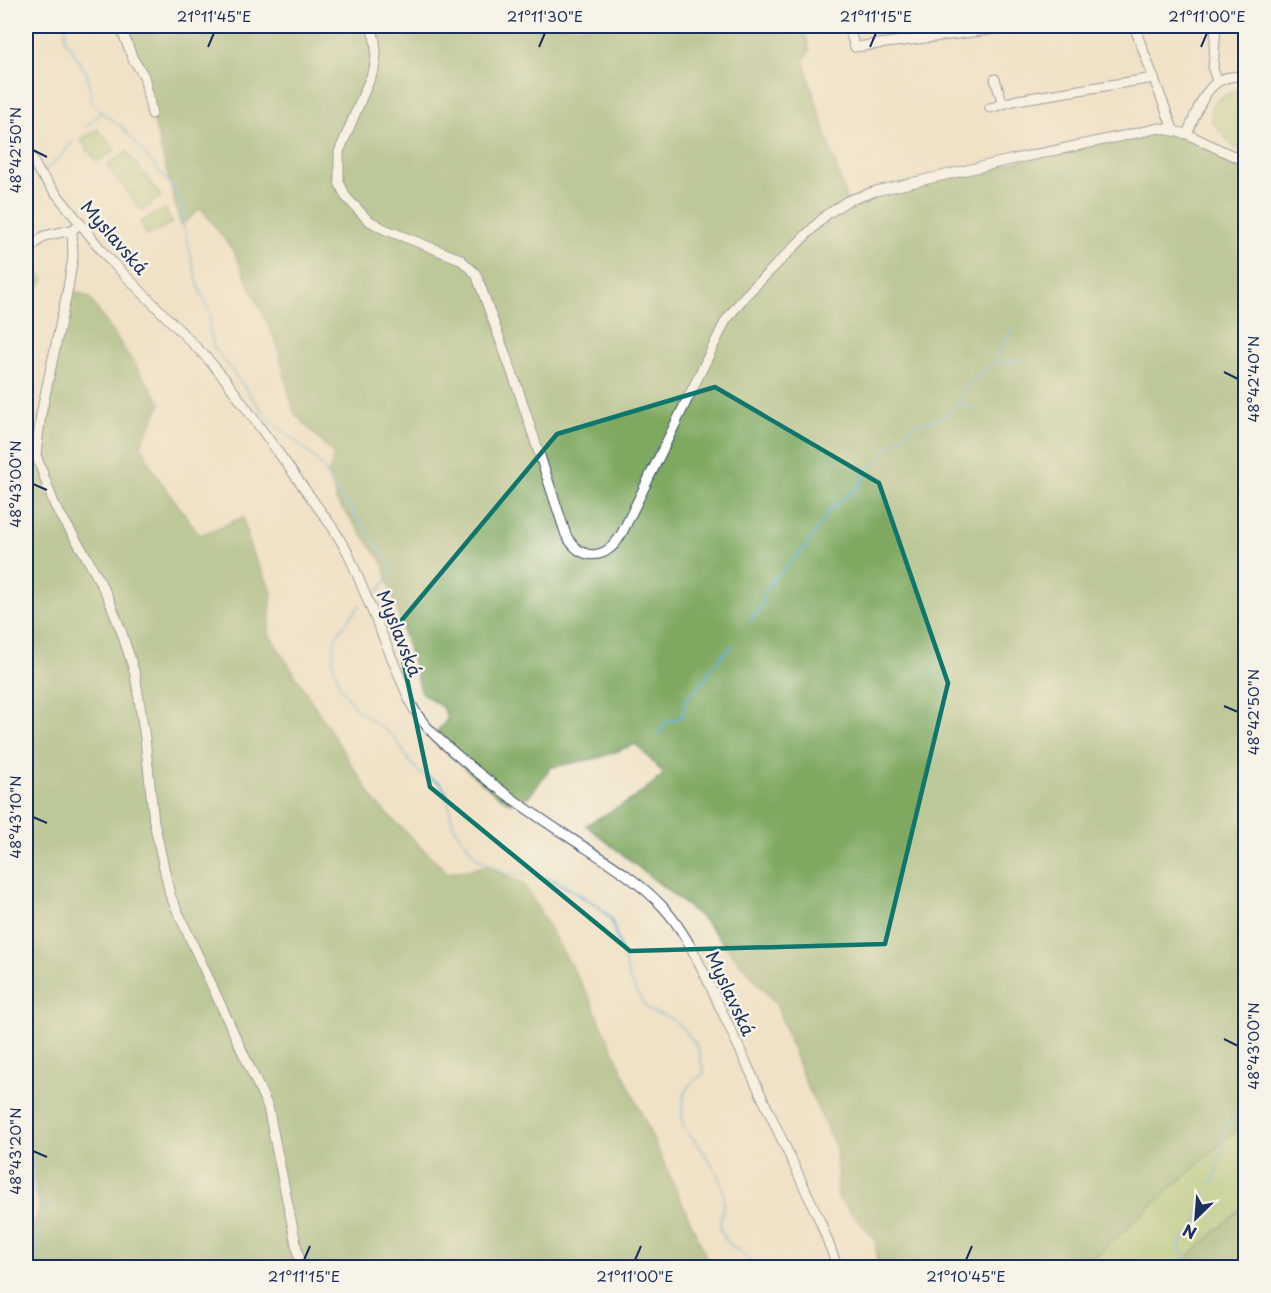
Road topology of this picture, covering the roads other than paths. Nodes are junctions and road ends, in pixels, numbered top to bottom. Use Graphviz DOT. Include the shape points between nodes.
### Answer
graph roads {
  1 [pos="120,26"];
  2 [pos="370,26"];
  3 [pos="848,26"];
  4 [pos="1020,26"];
  5 [pos="1134,26"];
  6 [pos="1216,26"];
  7 [pos="1245,77"];
  8 [pos="1154,78"];
  9 [pos="995,79"];
  10 [pos="1217,81"];
  11 [pos="1003,104"];
  12 [pos="990,108"];
  13 [pos="152,114"];
  14 [pos="1173,129"];
  15 [pos="1187,134"];
  16 [pos="27,154"];
  17 [pos="1245,162"];
  18 [pos="76,227"];
  19 [pos="26,252"];
  20 [pos="301,1268"];
  21 [pos="838,1268"];
  1 -- 13 [label="street" via="144,76"];
  2 -- 14 [label="street" via="376,40 374,69 339,152 339,182 346,197 368,220 460,259 476,274 566,535 578,550 591,554 611,548 622,533 726,320 745,296 839,205 876,191 1010,160 1142,131"];
  3 -- 4 [label="street" via="855,47"];
  5 -- 8 [label="street"];
  6 -- 10 [label="street" via="1213,69"];
  7 -- 10 [label="street"];
  8 -- 11 [label="street"];
  8 -- 14 [label="street"];
  9 -- 11 [label="street"];
  10 -- 15 [label="street" via="1205,93"];
  11 -- 12 [label="street"];
  14 -- 15 [label="street"];
  15 -- 17 [label="street"];
  16 -- 18 [label="street, Myslavská"];
  18 -- 19 [label="street" via="44,236"];
  18 -- 20 [label="street" via="36,455 55,506 108,597 122,633 135,674 154,822 170,895 268,1107"];
  18 -- 21 [label="street, Myslavská" via="219,372 333,528 348,553 421,721 510,798 636,882 676,923 697,958"];
}
